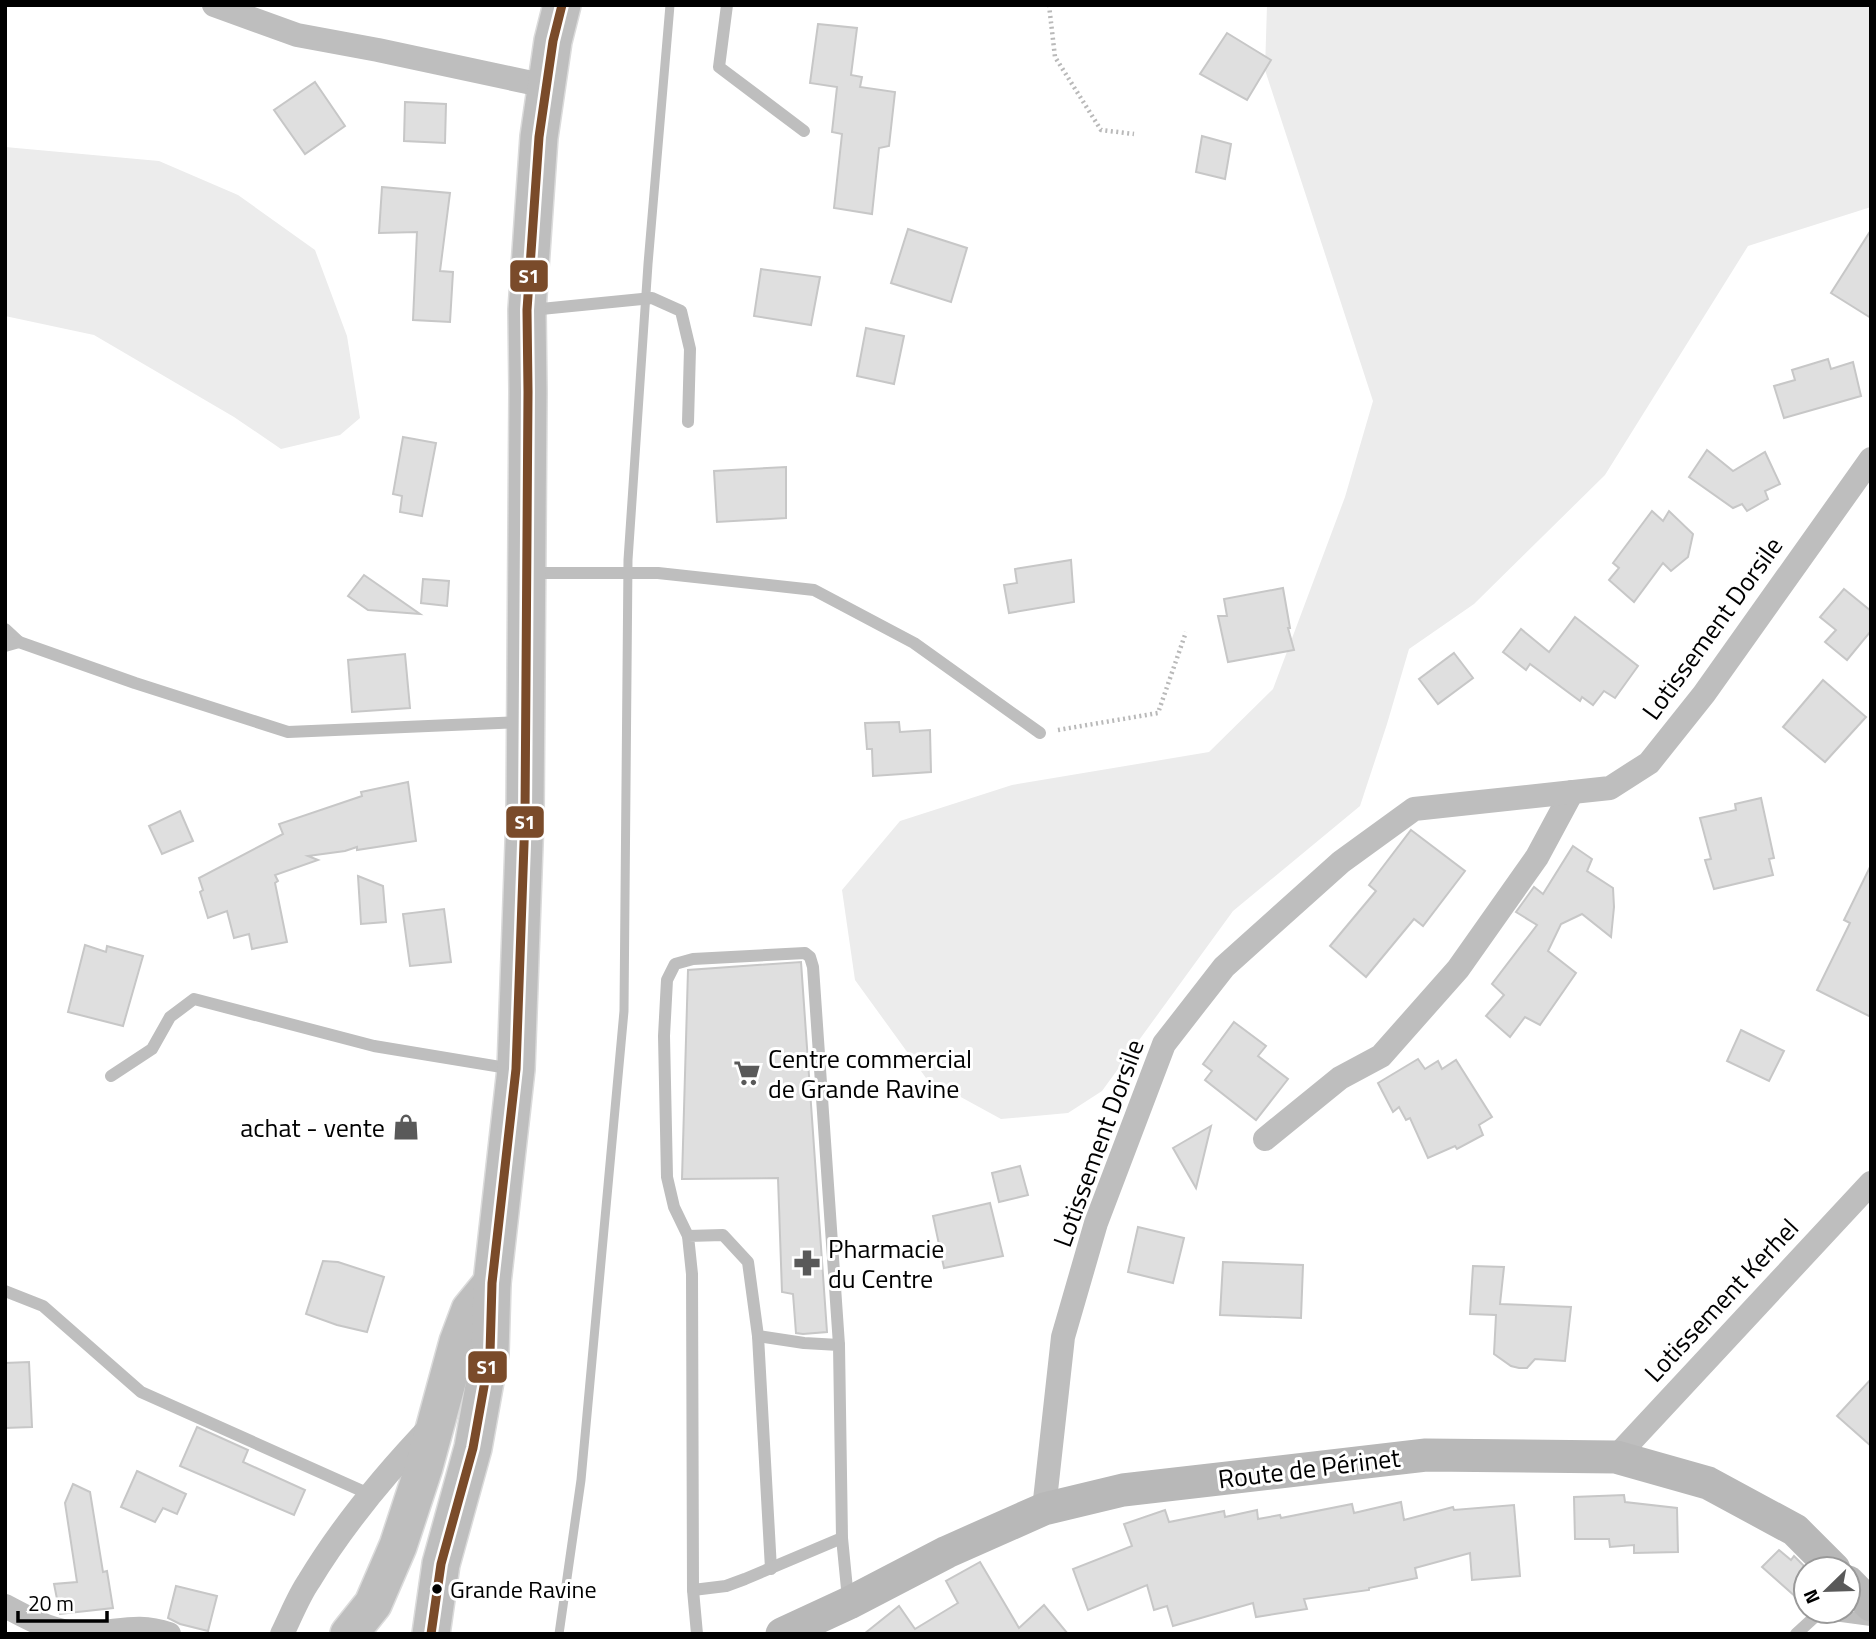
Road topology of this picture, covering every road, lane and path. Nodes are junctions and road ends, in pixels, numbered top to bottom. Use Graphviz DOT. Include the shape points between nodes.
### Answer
graph roads {
  1 [pos="214,5"];
  2 [pos="562,5"];
  3 [pos="727,5"];
  4 [pos="1049,5"];
  5 [pos="546,86"];
  6 [pos="804,131"];
  7 [pos="1134,134"];
  8 [pos="527,310"];
  9 [pos="688,422"];
  10 [pos="1871,459"];
  11 [pos="526,573"];
  12 [pos="5,629"];
  13 [pos="1185,632"];
  14 [pos="19,642"];
  15 [pos="5,646"];
  16 [pos="526,722"];
  17 [pos="1040,733"];
  18 [pos="1573,792"];
  19 [pos="516,1069"];
  20 [pos="111,1076"];
  21 [pos="1265,1139"];
  22 [pos="1871,1183"];
  23 [pos="688,1236"];
  24 [pos="492,1283"];
  25 [pos="5,1292"];
  26 [pos="758,1336"];
  27 [pos="839,1345"];
  28 [pos="438,1418"];
  29 [pos="1616,1457"];
  30 [pos="369,1494"];
  31 [pos="1044,1509"];
  32 [pos="842,1538"];
  33 [pos="1821,1555"];
  34 [pos="771,1569"];
  35 [pos="693,1590"];
  36 [pos="849,1603"];
  37 [pos="5,1606"];
  38 [pos="1871,1620"];
  39 [pos="169,1634"];
  40 [pos="282,1634"];
  41 [pos="349,1634"];
  42 [pos="430,1634"];
  43 [pos="697,1634"];
  44 [pos="782,1634"];
  45 [pos="1797,1634"];
  1 -- 5 [label="street" via="297,36"];
  2 -- 5 [label="main road"];
  3 -- 6 [label="lane" via="719,67"];
  4 -- 7 [label="path" via="1055,57 1101,130"];
  5 -- 8 [label="main road"];
  8 -- 9 [label="lane" via="652,298 681,311 690,349"];
  8 -- 11 [label="main road"];
  10 -- 18 [label="street, Lotissement Dorsile" via="1704,694 1649,763 1610,788"];
  11 -- 16 [label="main road"];
  11 -- 17 [label="lane" via="658,573 814,590 914,643"];
  12 -- 14 [label="lane"];
  13 -- 17 [label="path" via="1158,713"];
  14 -- 15 [label="lane"];
  14 -- 16 [label="lane" via="288,732"];
  16 -- 19 [label="main road"];
  18 -- 21 [label="street" via="1537,857 1458,969 1390,1047 1340,1078"];
  18 -- 31 [label="street, Lotissement Dorsile" via="1414,809 1341,862 1224,967 1164,1045 1096,1223 1063,1337"];
  19 -- 20 [label="lane" via="374,1046 194,999 170,1017 152,1049"];
  19 -- 24 [label="main road"];
  22 -- 29 [label="street, Lotissement Kerhel"];
  23 -- 26 [label="lane" via="723,1236 748,1262"];
  23 -- 27 [label="lane" via="667,1177 667,980 675,964 693,959 805,953 813,967"];
  23 -- 35 [label="lane"];
  24 -- 28 [label="main road" via="470,1310"];
  24 -- 42 [label="main road" via="490,1353 473,1448 441,1564"];
  25 -- 30 [label="lane" via="43,1306 141,1392"];
  26 -- 27 [label="lane"];
  26 -- 34 [label="lane"];
  27 -- 32 [label="lane"];
  28 -- 30 [label="street"];
  28 -- 41 [label="main road" via="398,1546 373,1604"];
  29 -- 31 [label="main road, Route de Périnet" via="1426,1455 1123,1490"];
  29 -- 33 [label="main road, Route de Périnet" via="1708,1483 1795,1530"];
  30 -- 40 [label="street" via="308,1582"];
  31 -- 36 [label="main road, Route de Périnet"];
  32 -- 34 [label="lane"];
  32 -- 36 [label="lane"];
  34 -- 35 [label="lane" via="726,1586"];
  35 -- 43 [label="lane"];
  36 -- 44 [label="main road, Route de Périnet"];
  37 -- 39 [label="street" via="63,1632 144,1628"];
  38 -- 45 [label="lane" via="1819,1613"];
}
